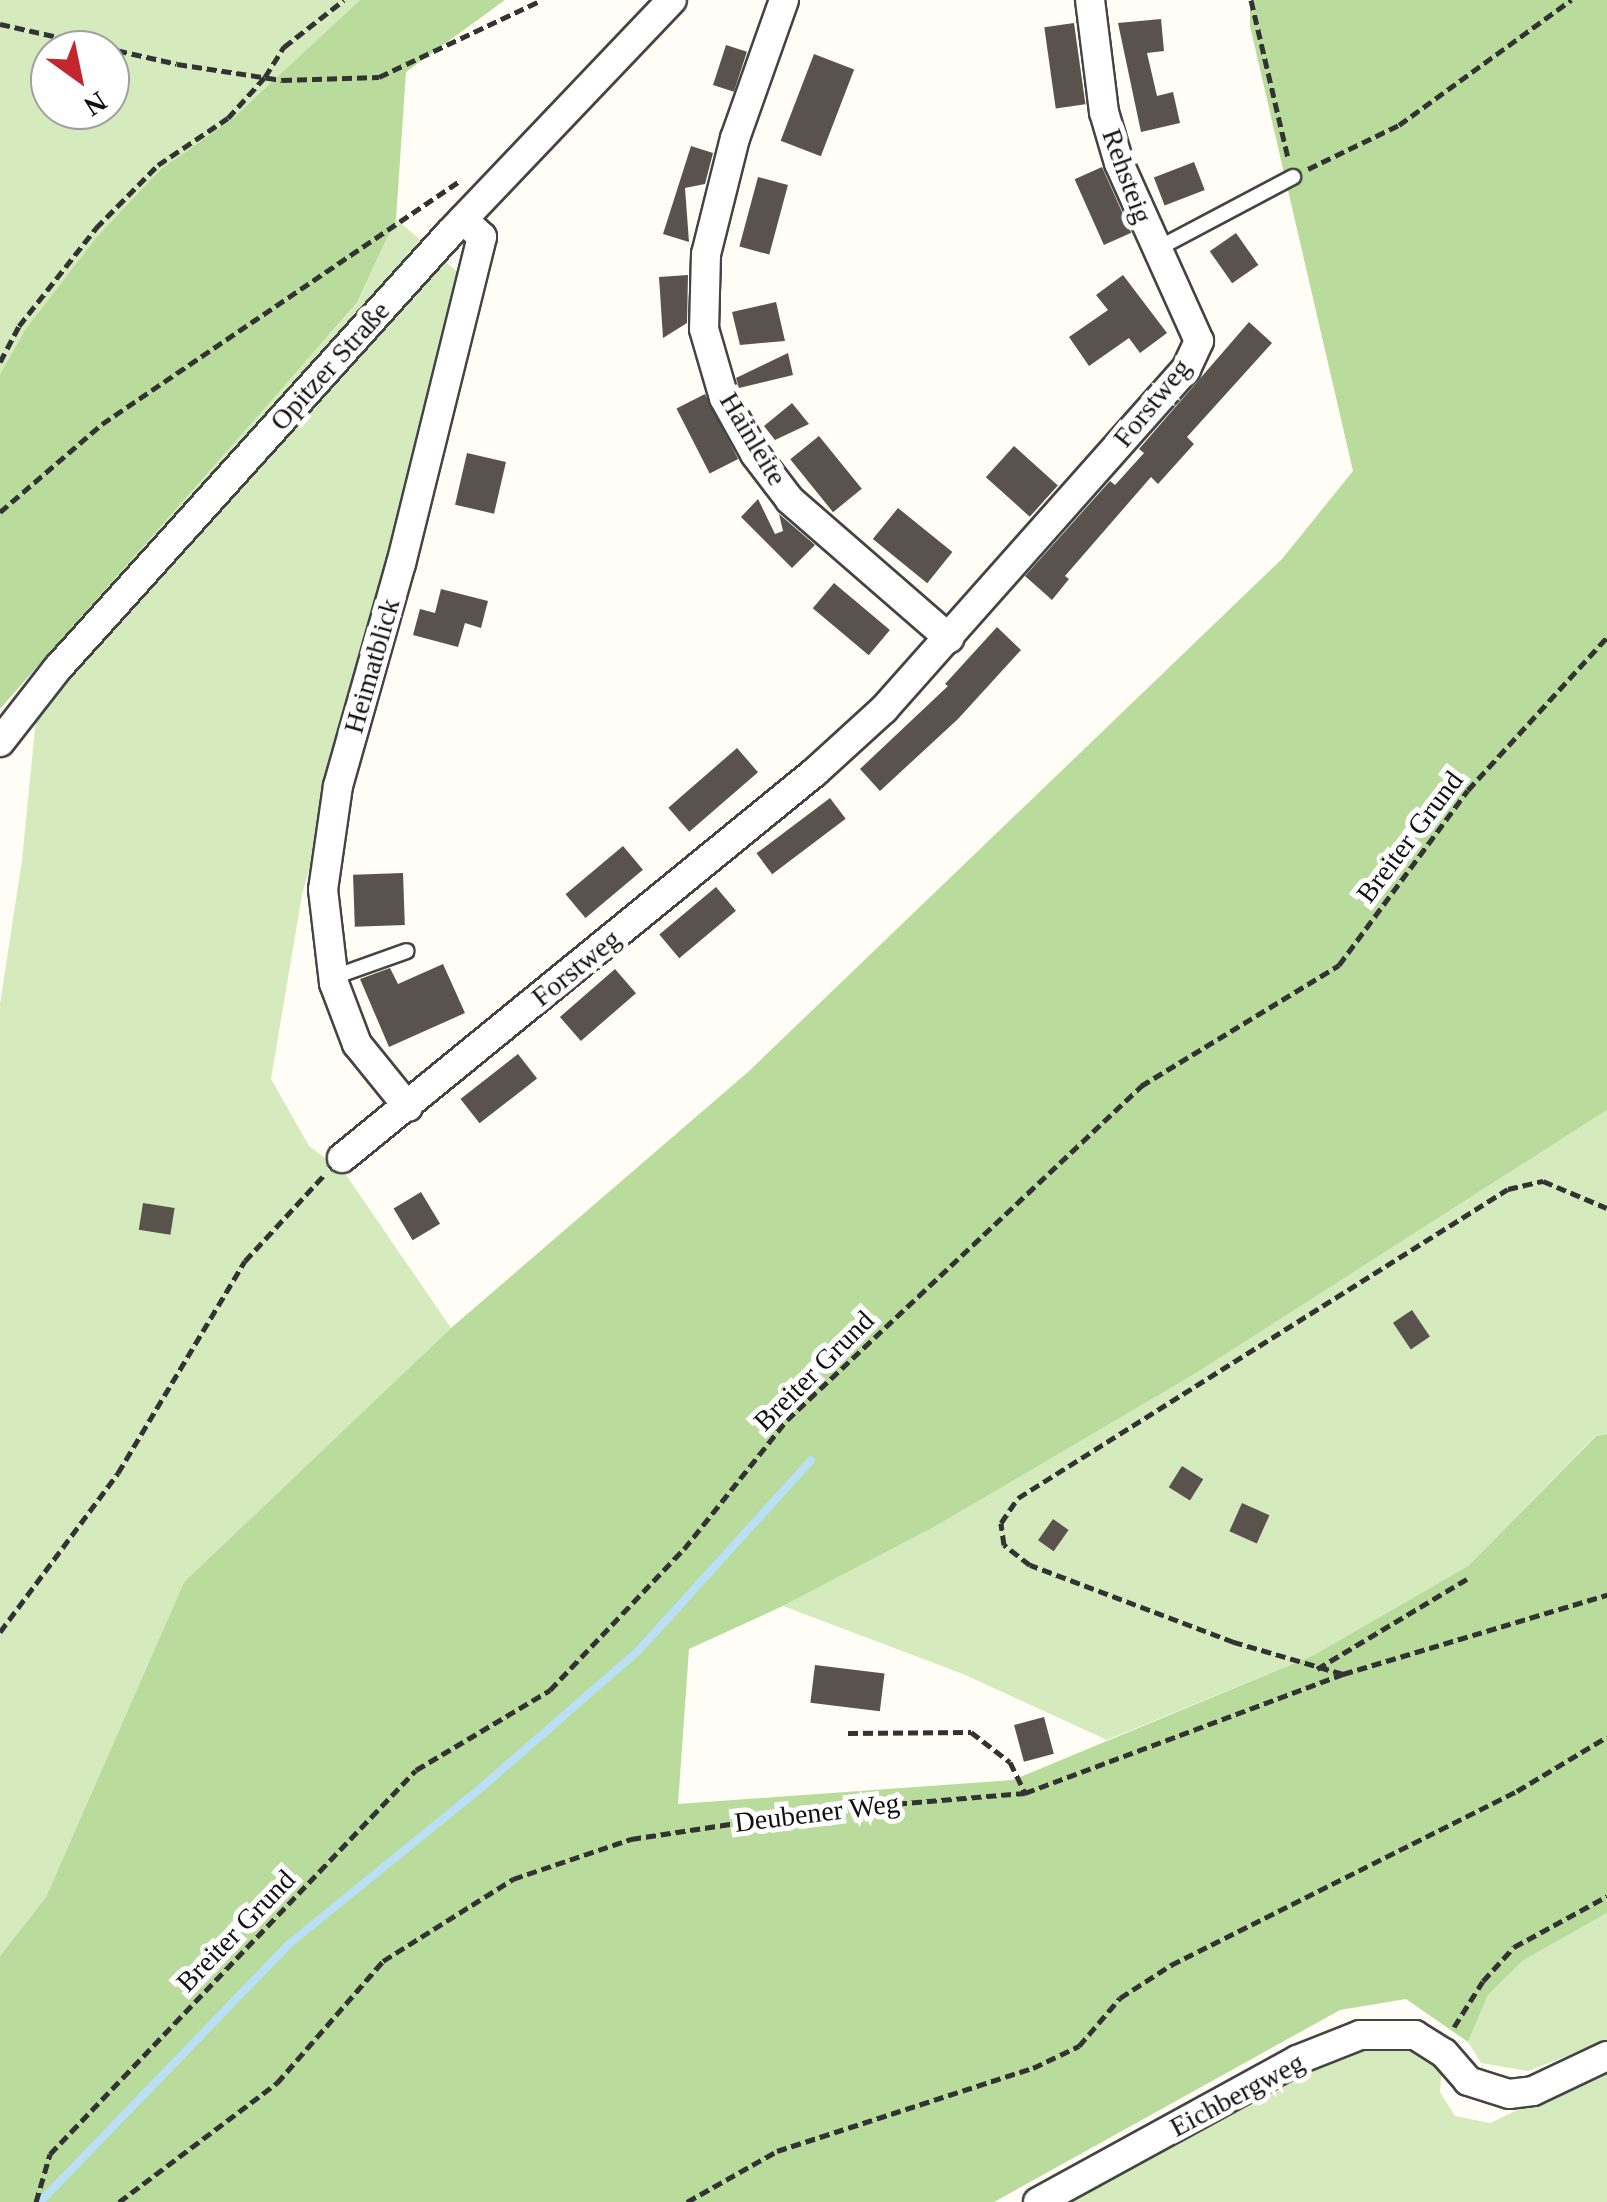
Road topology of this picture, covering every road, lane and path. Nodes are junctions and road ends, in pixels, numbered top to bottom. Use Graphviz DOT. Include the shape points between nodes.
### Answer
graph roads {
  1 [pos="344,0"];
  2 [pos="542,0"];
  3 [pos="672,0"];
  4 [pos="784,0"];
  5 [pos="1090,0"];
  6 [pos="1251,0"];
  7 [pos="1571,0"];
  8 [pos="0,24"];
  9 [pos="265,77"];
  10 [pos="1293,176"];
  11 [pos="498,184"];
  12 [pos="464,219"];
  13 [pos="1155,250"];
  14 [pos="1198,341"];
  15 [pos="0,362"];
  16 [pos="0,512"];
  17 [pos="1607,637"];
  18 [pos="949,638"];
  19 [pos="0,742"];
  20 [pos="408,950"];
  21 [pos="334,977"];
  22 [pos="408,1107"];
  23 [pos="342,1158"];
  24 [pos="1607,1208"];
  25 [pos="1468,1580"];
  26 [pos="1607,1595"];
  27 [pos="0,1632"];
  28 [pos="1317,1669"];
  29 [pos="1343,1674"];
  30 [pos="848,1733"];
  31 [pos="1607,1737"];
  32 [pos="1026,1793"];
  33 [pos="1607,1896"];
  34 [pos="1444,2053"];
  35 [pos="1607,2056"];
  36 [pos="36,2202"];
  37 [pos="119,2202"];
  38 [pos="686,2202"];
  39 [pos="1038,2202"];
  1 -- 9 [label="path" via="284,47"];
  2 -- 9 [label="path" via="379,77"];
  3 -- 11 [label="street, Opitzer Straße"];
  4 -- 18 [label="street, Hainleite" via="735,138 706,254 704,329 724,398 790,500"];
  5 -- 13 [label="street, Rehsteig" via="1104,112"];
  6 -- 10 [label="path"];
  7 -- 10 [label="path" via="1399,125"];
  8 -- 9 [label="path"];
  9 -- 15 [label="path" via="228,118 158,165 96,228 19,326"];
  10 -- 13 [label="lane"];
  11 -- 12 [label="street, Opitzer Straße"];
  11 -- 16 [label="path" via="470,172 102,424"];
  12 -- 19 [label="street, Opitzer Straße" via="57,670"];
  12 -- 21 [label="street, Heimatblick" via="482,237 338,786 323,890"];
  13 -- 14 [label="street, Rehsteig"];
  14 -- 18 [label="street, Forstweg" via="1186,369"];
  17 -- 36 [label="path, Breiter Grund" via="1468,790 1339,965 1141,1086 788,1420 684,1549 550,1690 416,1770 50,2154"];
  18 -- 22 [label="street, Forstweg" via="815,772"];
  20 -- 21 [label="lane"];
  21 -- 22 [label="street, Heimatblick" via="357,1044"];
  22 -- 23 [label="street, Forstweg"];
  23 -- 27 [label="path" via="245,1261 118,1474"];
  24 -- 28 [label="path" via="1543,1181 1508,1189 1018,1498 1001,1523 1004,1546 1030,1565"];
  25 -- 28 [label="path"];
  26 -- 29 [label="path, Deubener Weg"];
  28 -- 29 [label="path"];
  29 -- 32 [label="path, Deubener Weg"];
  30 -- 32 [label="path" via="971,1732 1010,1762"];
  31 -- 38 [label="path" via="1517,1791 1171,1965 1120,1998 1079,2046 1033,2068 777,2152"];
  32 -- 37 [label="path, Deubener Weg" via="822,1810 631,1839 512,1879 383,1962 276,2083"];
  33 -- 34 [label="path" via="1514,1948 1462,2011"];
  34 -- 35 [label="street" via="1468,2081 1510,2094 1551,2084"];
  34 -- 39 [label="street, Eichbergweg" via="1416,2035 1360,2035 1298,2060"];
}
